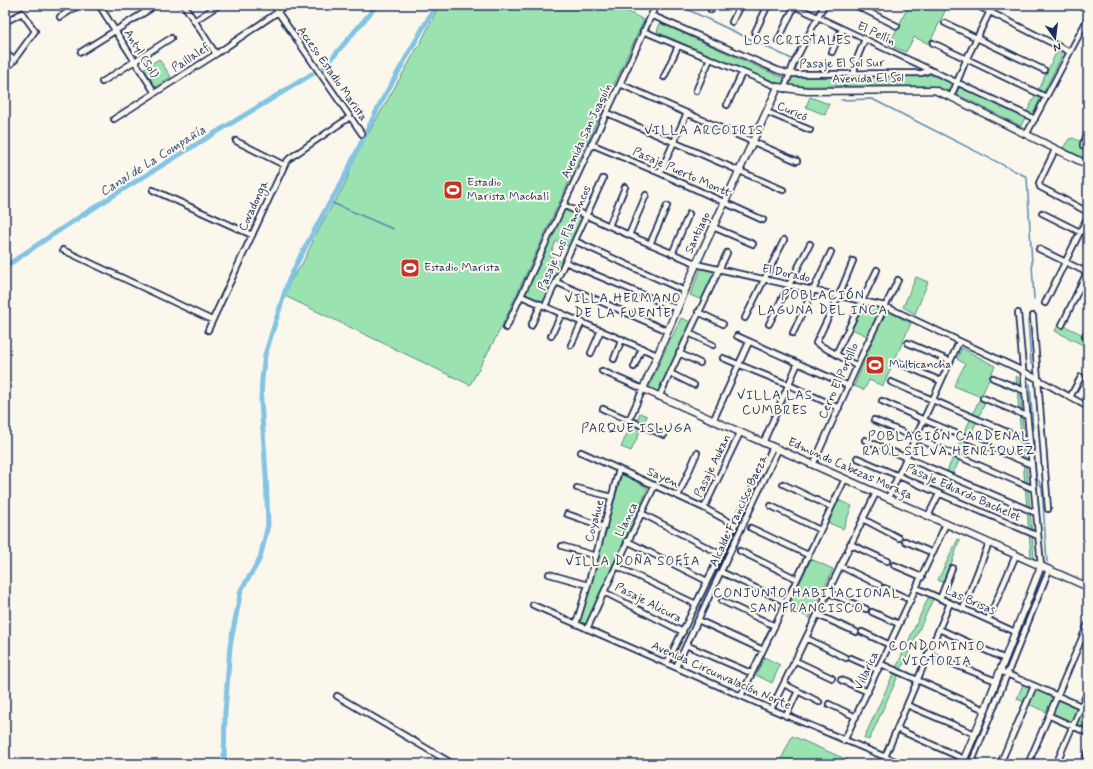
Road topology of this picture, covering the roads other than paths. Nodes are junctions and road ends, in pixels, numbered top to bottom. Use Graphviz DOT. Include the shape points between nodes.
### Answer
graph roads {
  1 [pos="79,5"];
  2 [pos="99,5"];
  3 [pos="184,5"];
  4 [pos="219,5"];
  5 [pos="273,5"];
  6 [pos="284,5"];
  7 [pos="713,5"];
  8 [pos="740,5"];
  9 [pos="768,5"];
  10 [pos="794,5"];
  11 [pos="824,5"];
  12 [pos="855,5"];
  13 [pos="976,5"];
  14 [pos="993,5"];
  15 [pos="655,7"];
  16 [pos="150,10"];
  17 [pos="710,10"];
  18 [pos="278,12"];
  19 [pos="990,12"];
  20 [pos="651,15"];
  21 [pos="60,17"];
  22 [pos="818,17"];
  23 [pos="1088,18"];
  24 [pos="194,20"];
  25 [pos="5,22"];
  26 [pos="732,22"];
  27 [pos="945,23"];
  28 [pos="897,26"];
  29 [pos="842,29"];
  30 [pos="115,31"];
  31 [pos="643,31"];
  32 [pos="755,32"];
  33 [pos="171,38"];
  34 [pos="978,39"];
  35 [pos="865,40"];
  36 [pos="778,41"];
  37 [pos="933,43"];
  38 [pos="678,46"];
  39 [pos="81,52"];
  40 [pos="832,52"];
  41 [pos="1070,52"];
  42 [pos="5,54"];
  43 [pos="216,54"];
  44 [pos="710,59"];
  45 [pos="15,60"];
  46 [pos="966,60"];
  47 [pos="134,62"];
  48 [pos="12,64"];
  49 [pos="930,70"];
  50 [pos="1044,70"];
  51 [pos="742,73"];
  52 [pos="854,73"];
  53 [pos="790,74"];
  54 [pos="664,77"];
  55 [pos="102,82"];
  56 [pos="958,82"];
  57 [pos="620,84"];
  58 [pos="781,88"];
  59 [pos="696,91"];
  60 [pos="154,93"];
  61 [pos="951,97"];
  62 [pos="1046,97"];
  63 [pos="727,105"];
  64 [pos="766,112"];
  65 [pos="606,113"];
  66 [pos="687,113"];
  67 [pos="350,117"];
  68 [pos="114,119"];
  69 [pos="1035,119"];
  70 [pos="810,130"];
  71 [pos="1088,133"];
  72 [pos="362,134"];
  73 [pos="1026,135"];
  74 [pos="236,141"];
  75 [pos="752,142"];
  76 [pos="674,143"];
  77 [pos="591,144"];
  78 [pos="1088,148"];
  79 [pos="1055,150"];
  80 [pos="797,161"];
  81 [pos="1088,165"];
  82 [pos="284,166"];
  83 [pos="739,171"];
  84 [pos="660,173"];
  85 [pos="603,179"];
  86 [pos="625,186"];
  87 [pos="153,190"];
  88 [pos="783,190"];
  89 [pos="646,195"];
  90 [pos="724,203"];
  91 [pos="563,205"];
  92 [pos="667,206"];
  93 [pos="1088,212"];
  94 [pos="1042,213"];
  95 [pos="689,214"];
  96 [pos="586,215"];
  97 [pos="1088,216"];
  98 [pos="763,220"];
  99 [pos="609,226"];
  100 [pos="713,227"];
  101 [pos="1080,232"];
  102 [pos="252,235"];
  103 [pos="629,235"];
  104 [pos="784,240"];
  105 [pos="575,241"];
  106 [pos="650,244"];
  107 [pos="753,244"];
  108 [pos="810,244"];
  109 [pos="1039,249"];
  110 [pos="62,250"];
  111 [pos="727,252"];
  112 [pos="831,252"];
  113 [pos="672,254"];
  114 [pos="565,262"];
  115 [pos="853,262"];
  116 [pos="1064,262"];
  117 [pos="696,263"];
  118 [pos="720,270"];
  119 [pos="877,270"];
  120 [pos="1087,272"];
  121 [pos="764,279"];
  122 [pos="898,280"];
  123 [pos="556,282"];
  124 [pos="789,285"];
  125 [pos="813,290"];
  126 [pos="685,291"];
  127 [pos="839,295"];
  128 [pos="521,296"];
  129 [pos="862,300"];
  130 [pos="1045,303"];
  131 [pos="543,305"];
  132 [pos="885,306"];
  133 [pos="677,309"];
  134 [pos="698,312"];
  135 [pos="562,313"];
  136 [pos="1018,314"];
  137 [pos="1033,316"];
  138 [pos="746,318"];
  139 [pos="212,320"];
  140 [pos="582,322"];
  141 [pos="722,324"];
  142 [pos="770,324"];
  143 [pos="1062,325"];
  144 [pos="531,326"];
  145 [pos="506,328"];
  146 [pos="208,330"];
  147 [pos="601,330"];
  148 [pos="1088,330"];
  149 [pos="668,331"];
  150 [pos="689,333"];
  151 [pos="793,333"];
  152 [pos="551,336"];
  153 [pos="737,336"];
  154 [pos="1085,336"];
  155 [pos="622,340"];
  156 [pos="749,342"];
  157 [pos="959,342"];
  158 [pos="908,343"];
  159 [pos="571,345"];
  160 [pos="713,345"];
  161 [pos="642,348"];
  162 [pos="591,353"];
  163 [pos="679,353"];
  164 [pos="836,354"];
  165 [pos="657,355"];
  166 [pos="614,358"];
  167 [pos="723,358"];
  168 [pos="950,361"];
  169 [pos="700,363"];
  170 [pos="798,363"];
  171 [pos="900,363"];
  172 [pos="738,365"];
  173 [pos="634,366"];
  174 [pos="857,366"];
  175 [pos="602,371"];
  176 [pos="1023,371"];
  177 [pos="670,373"];
  178 [pos="1081,377"];
  179 [pos="993,378"];
  180 [pos="1038,380"];
  181 [pos="941,381"];
  182 [pos="891,382"];
  183 [pos="694,385"];
  184 [pos="789,385"];
  185 [pos="849,386"];
  186 [pos="643,389"];
  187 [pos="1025,391"];
  188 [pos="659,397"];
  189 [pos="1070,397"];
  190 [pos="983,398"];
  191 [pos="932,400"];
  192 [pos="882,401"];
  193 [pos="1088,407"];
  194 [pos="839,408"];
  195 [pos="603,409"];
  196 [pos="1027,416"];
  197 [pos="630,420"];
  198 [pos="874,420"];
  199 [pos="924,420"];
  200 [pos="713,421"];
  201 [pos="740,433"];
  202 [pos="664,435"];
  203 [pos="915,439"];
  204 [pos="865,440"];
  205 [pos="1030,442"];
  206 [pos="763,443"];
  207 [pos="775,448"];
  208 [pos="581,452"];
  209 [pos="697,453"];
  210 [pos="857,458"];
  211 [pos="907,458"];
  212 [pos="813,465"];
  213 [pos="1032,465"];
  214 [pos="619,469"];
  215 [pos="898,476"];
  216 [pos="845,479"];
  217 [pos="783,484"];
  218 [pos="655,485"];
  219 [pos="577,488"];
  220 [pos="1034,489"];
  221 [pos="876,493"];
  222 [pos="939,494"];
  223 [pos="678,496"];
  224 [pos="612,498"];
  225 [pos="888,498"];
  226 [pos="772,506"];
  227 [pos="831,507"];
  228 [pos="704,508"];
  229 [pos="1048,509"];
  230 [pos="641,513"];
  231 [pos="1036,513"];
  232 [pos="567,514"];
  233 [pos="928,516"];
  234 [pos="863,519"];
  235 [pos="946,524"];
  236 [pos="735,525"];
  237 [pos="604,527"];
  238 [pos="751,528"];
  239 [pos="820,530"];
  240 [pos="1038,536"];
  241 [pos="899,538"];
  242 [pos="905,541"];
  243 [pos="627,542"];
  244 [pos="989,543"];
  245 [pos="850,544"];
  246 [pos="562,546"];
  247 [pos="740,551"];
  248 [pos="933,553"];
  249 [pos="720,554"];
  250 [pos="808,555"];
  251 [pos="1016,555"];
  252 [pos="596,556"];
  253 [pos="887,561"];
  254 [pos="894,565"];
  255 [pos="616,566"];
  256 [pos="840,566"];
  257 [pos="1041,566"];
  258 [pos="952,568"];
  259 [pos="1049,570"];
  260 [pos="721,572"];
  261 [pos="549,574"];
  262 [pos="922,577"];
  263 [pos="797,579"];
  264 [pos="707,581"];
  265 [pos="588,585"];
  266 [pos="879,585"];
  267 [pos="1088,587"];
  268 [pos="884,588"];
  269 [pos="917,588"];
  270 [pos="604,592"];
  271 [pos="828,592"];
  272 [pos="940,599"];
  273 [pos="911,600"];
  274 [pos="722,601"];
  275 [pos="786,602"];
  276 [pos="950,603"];
  277 [pos="696,604"];
  278 [pos="534,605"];
  279 [pos="866,609"];
  280 [pos="963,609"];
  281 [pos="872,612"];
  282 [pos="818,615"];
  283 [pos="698,620"];
  284 [pos="988,620"];
  285 [pos="576,624"];
  286 [pos="899,624"];
  287 [pos="1088,624"];
  288 [pos="774,626"];
  289 [pos="587,629"];
  290 [pos="939,629"];
  291 [pos="683,632"];
  292 [pos="856,632"];
  293 [pos="862,632"];
  294 [pos="1015,632"];
  295 [pos="806,638"];
  296 [pos="686,644"];
  297 [pos="890,645"];
  298 [pos="763,650"];
  299 [pos="928,654"];
  300 [pos="1005,659"];
  301 [pos="796,661"];
  302 [pos="666,663"];
  303 [pos="882,664"];
  304 [pos="676,667"];
  305 [pos="878,670"];
  306 [pos="1000,671"];
  307 [pos="752,673"];
  308 [pos="1007,674"];
  309 [pos="832,678"];
  310 [pos="841,680"];
  311 [pos="918,680"];
  312 [pos="996,681"];
  313 [pos="784,684"];
  314 [pos="1034,686"];
  315 [pos="798,691"];
  316 [pos="1088,691"];
  317 [pos="868,692"];
  318 [pos="1057,695"];
  319 [pos="336,696"];
  320 [pos="741,696"];
  321 [pos="819,702"];
  322 [pos="830,704"];
  323 [pos="907,705"];
  324 [pos="1082,706"];
  325 [pos="771,709"];
  326 [pos="1088,709"];
  327 [pos="985,710"];
  328 [pos="786,716"];
  329 [pos="1050,716"];
  330 [pos="856,717"];
  331 [pos="1073,726"];
  332 [pos="897,729"];
  333 [pos="1088,733"];
  334 [pos="974,734"];
  335 [pos="844,741"];
  336 [pos="1088,752"];
  337 [pos="885,757"];
  338 [pos="963,762"];
  339 [pos="453,764"];
  340 [pos="902,764"];
  341 [pos="970,764"];
  342 [pos="1000,764"];
  343 [pos="1028,764"];
  344 [pos="1056,764"];
  345 [pos="1083,764"];
  1 -- 21 [label="street"];
  2 -- 30 [label="street, Antyl (Sol)"];
  3 -- 24 [label="street"];
  4 -- 24 [label="street"];
  5 -- 18 [label="street, Acceso Estadio Marista"];
  6 -- 18 [label="street, Paillalef"];
  7 -- 17 [label="street"];
  8 -- 26 [label="street"];
  9 -- 32 [label="street"];
  10 -- 22 [label="street, El Pellín"];
  10 -- 36 [label="street"];
  11 -- 22 [label="street"];
  12 -- 28 [label="street"];
  13 -- 19 [label="street"];
  14 -- 19 [label="street"];
  15 -- 20 [label="street, Avenida San Joaquín"];
  16 -- 30 [label="street"];
  18 -- 43 [label="street, Paillalef"];
  18 -- 67 [label="street, Acceso Estadio Marista"];
  19 -- 34 [label="street"];
  19 -- 41 [label="street"];
  20 -- 31 [label="street, Avenida San Joaquín"];
  20 -- 53 [label="street, Pasaje El Sol Sur"];
  22 -- 29 [label="street, El Pellín"];
  22 -- 53 [label="street"];
  23 -- 41 [label="street"];
  24 -- 43 [label="street"];
  25 -- 45 [label="street" via="22,13 35,32"];
  27 -- 34 [label="street"];
  29 -- 35 [label="street, El Pellín"];
  29 -- 40 [label="street"];
  30 -- 39 [label="street"];
  30 -- 47 [label="street, Antyl (Sol)"];
  31 -- 38 [label="street, Avenida El Sol"];
  31 -- 57 [label="street, Avenida San Joaquín"];
  33 -- 47 [label="street"];
  34 -- 46 [label="street"];
  34 -- 50 [label="street"];
  35 -- 49 [label="street, El Pellín"];
  35 -- 52 [label="street" via="856,60"];
  37 -- 46 [label="street"];
  38 -- 44 [label="street, Avenida El Sol"];
  38 -- 54 [label="street"];
  41 -- 62 [label="street"];
  42 -- 45 [label="street"];
  43 -- 60 [label="street, Paillalef"];
  44 -- 51 [label="street, Avenida El Sol"];
  44 -- 59 [label="street"];
  45 -- 48 [label="street"];
  46 -- 56 [label="street"];
  46 -- 62 [label="street"];
  47 -- 55 [label="street"];
  47 -- 60 [label="street, Antyl (Sol)"];
  49 -- 52 [label="street, Pasaje El Sol Sur" via="922,73"];
  49 -- 56 [label="street"];
  51 -- 58 [label="street, Avenida El Sol"];
  51 -- 63 [label="street"];
  52 -- 53 [label="street, Pasaje El Sol Sur"];
  53 -- 58 [label="street"];
  56 -- 61 [label="street"];
  56 -- 69 [label="street"];
  57 -- 65 [label="street, Avenida San Joaquín"];
  57 -- 66 [label="street"];
  58 -- 61 [label="street, Avenida El Sol" via="811,91 929,90"];
  58 -- 64 [label="street, Santiago"];
  60 -- 68 [label="street, Paillalef"];
  61 -- 73 [label="street, Avenida El Sol"];
  62 -- 69 [label="street"];
  64 -- 70 [label="street, Curicó"];
  64 -- 75 [label="street, Santiago"];
  65 -- 76 [label="street"];
  65 -- 77 [label="street, Avenida San Joaquín"];
  66 -- 75 [label="street"];
  66 -- 76 [label="street"];
  67 -- 72 [label="street, Acceso Estadio Marista"];
  67 -- 82 [label="street, Covadonga" via="290,158"];
  69 -- 73 [label="street"];
  71 -- 78 [label="street" via="1082,144"];
  73 -- 79 [label="street, Avenida El Sol"];
  74 -- 82 [label="street"];
  75 -- 80 [label="street"];
  75 -- 83 [label="street, Santiago"];
  76 -- 83 [label="street"];
  76 -- 84 [label="street"];
  77 -- 84 [label="street, Pasaje Puerto Montt"];
  77 -- 91 [label="street, Avenida San Joaquín"];
  79 -- 81 [label="street, Avenida El Sol"];
  79 -- 93 [label="street" via="1039,183 1040,187"];
  82 -- 102 [label="street, Covadonga"];
  83 -- 88 [label="street"];
  83 -- 90 [label="street, Santiago"];
  84 -- 90 [label="street, Pasaje Puerto Montt"];
  85 -- 96 [label="street, Pasaje Los Flamencos"];
  86 -- 99 [label="street"];
  87 -- 102 [label="street"];
  89 -- 103 [label="street"];
  90 -- 98 [label="street, Pasaje Puerto Montt"];
  90 -- 100 [label="street, Santiago"];
  91 -- 96 [label="street, El Dorado"];
  91 -- 128 [label="street, Avenida San Joaquín"];
  92 -- 106 [label="street"];
  94 -- 101 [label="street"];
  95 -- 113 [label="street"];
  96 -- 99 [label="street, El Dorado"];
  96 -- 105 [label="street, Pasaje Los Flamencos"];
  97 -- 101 [label="street"];
  99 -- 103 [label="street, El Dorado"];
  100 -- 107 [label="street"];
  100 -- 117 [label="street, Santiago"];
  101 -- 116 [label="street"];
  102 -- 139 [label="street, Covadonga"];
  103 -- 106 [label="street, El Dorado"];
  104 -- 121 [label="street"];
  105 -- 114 [label="street, Pasaje Los Flamencos"];
  105 -- 126 [label="street"];
  106 -- 113 [label="street, El Dorado"];
  108 -- 124 [label="street"];
  109 -- 116 [label="street"];
  110 -- 139 [label="street"];
  111 -- 118 [label="street"];
  112 -- 125 [label="street"];
  113 -- 117 [label="street, El Dorado"];
  114 -- 123 [label="street, Pasaje Los Flamencos"];
  114 -- 133 [label="street"];
  115 -- 127 [label="street"];
  116 -- 120 [label="street"];
  116 -- 130 [label="street"];
  117 -- 118 [label="street, El Dorado"];
  117 -- 126 [label="street, Santiago"];
  118 -- 121 [label="street, El Dorado"];
  118 -- 134 [label="street"];
  119 -- 129 [label="street"];
  120 -- 143 [label="street"];
  121 -- 124 [label="street, El Dorado"];
  121 -- 138 [label="street"];
  122 -- 132 [label="street, Cerro El Portillo"];
  123 -- 131 [label="street, Pasaje Los Flamencos"];
  123 -- 149 [label="street"];
  124 -- 125 [label="street, El Dorado"];
  124 -- 142 [label="street"];
  125 -- 127 [label="street, El Dorado"];
  125 -- 151 [label="street"];
  126 -- 133 [label="street, Santiago"];
  127 -- 129 [label="street, El Dorado"];
  127 -- 164 [label="street" via="816,343"];
  128 -- 131 [label="street"];
  128 -- 145 [label="street, Avenida San Joaquín"];
  129 -- 132 [label="street, El Dorado"];
  129 -- 164 [label="street"];
  131 -- 135 [label="street"];
  131 -- 144 [label="street, Pasaje Los Flamencos"];
  132 -- 157 [label="street, El Dorado"];
  132 -- 174 [label="street, Cerro El Portillo"];
  133 -- 149 [label="street, Santiago"];
  134 -- 141 [label="street"];
  134 -- 150 [label="street"];
  135 -- 140 [label="street"];
  135 -- 152 [label="street"];
  136 -- 176 [label="street"];
  137 -- 180 [label="street"];
  139 -- 146 [label="street, Covadonga"];
  140 -- 147 [label="street"];
  140 -- 159 [label="street"];
  147 -- 155 [label="street"];
  147 -- 162 [label="street"];
  148 -- 154 [label="street"];
  149 -- 165 [label="street, Santiago"];
  150 -- 160 [label="street"];
  150 -- 163 [label="street"];
  153 -- 156 [label="street"];
  155 -- 161 [label="street"];
  155 -- 166 [label="street"];
  156 -- 170 [label="street"];
  156 -- 172 [label="street"];
  157 -- 168 [label="street"];
  157 -- 176 [label="street, El Dorado"];
  158 -- 168 [label="street"];
  161 -- 165 [label="street"];
  161 -- 173 [label="street"];
  163 -- 169 [label="street"];
  163 -- 177 [label="street"];
  164 -- 174 [label="street"];
  165 -- 186 [label="street, Santiago"];
  167 -- 172 [label="street"];
  168 -- 181 [label="street"];
  170 -- 184 [label="street"];
  170 -- 185 [label="street"];
  171 -- 181 [label="street"];
  172 -- 184 [label="street"];
  172 -- 200 [label="street"];
  174 -- 185 [label="street, Cerro El Portillo"];
  175 -- 186 [label="street, Edmundo Cabezas Moraga"];
  176 -- 180 [label="street, El Dorado"];
  176 -- 187 [label="street"];
  177 -- 183 [label="street"];
  177 -- 188 [label="street"];
  178 -- 189 [label="street"];
  179 -- 187 [label="street"];
  180 -- 189 [label="street, El Dorado"];
  180 -- 229 [label="street"];
  181 -- 191 [label="street"];
  182 -- 191 [label="street"];
  184 -- 194 [label="street"];
  184 -- 206 [label="street"];
  185 -- 194 [label="street, Cerro El Portillo"];
  186 -- 188 [label="street, Edmundo Cabezas Moraga"];
  186 -- 197 [label="street"];
  187 -- 196 [label="street"];
  188 -- 200 [label="street, Edmundo Cabezas Moraga"];
  189 -- 193 [label="street, El Dorado"];
  190 -- 196 [label="street"];
  191 -- 199 [label="street"];
  191 -- 205 [label="street"];
  192 -- 199 [label="street"];
  194 -- 212 [label="street, Cerro El Portillo"];
  195 -- 197 [label="street"];
  196 -- 205 [label="street"];
  197 -- 202 [label="street"];
  198 -- 203 [label="street"];
  199 -- 203 [label="street"];
  199 -- 213 [label="street"];
  200 -- 201 [label="street, Edmundo Cabezas Moraga"];
  201 -- 206 [label="street, Edmundo Cabezas Moraga"];
  201 -- 228 [label="street, Pasaje Aukan"];
  203 -- 211 [label="street"];
  203 -- 220 [label="street"];
  204 -- 211 [label="street"];
  205 -- 213 [label="street"];
  206 -- 207 [label="street, Edmundo Cabezas Moraga"];
  207 -- 212 [label="street, Edmundo Cabezas Moraga"];
  207 -- 236 [label="street, Alcalde Francisco Baeza"];
  207 -- 260 [label="street, Alcalde Francisco Baeza"];
  208 -- 214 [label="street, Sayen"];
  209 -- 223 [label="street"];
  210 -- 215 [label="street, Pasaje Eduardo Bachelet"];
  211 -- 215 [label="street"];
  211 -- 231 [label="street"];
  212 -- 216 [label="street, Edmundo Cabezas Moraga"];
  213 -- 220 [label="street"];
  214 -- 218 [label="street, Sayen"];
  214 -- 224 [label="street, Coyahue"];
  215 -- 222 [label="street, Pasaje Eduardo Bachelet"];
  215 -- 225 [label="street"];
  216 -- 221 [label="street, Edmundo Cabezas Moraga"];
  216 -- 227 [label="street"];
  217 -- 227 [label="street"];
  218 -- 223 [label="street, Sayen"];
  218 -- 230 [label="street, Llanca"];
  219 -- 224 [label="street"];
  220 -- 231 [label="street"];
  221 -- 225 [label="street, Edmundo Cabezas Moraga"];
  221 -- 234 [label="street"];
  222 -- 233 [label="street"];
  222 -- 240 [label="street, Pasaje Eduardo Bachelet"];
  223 -- 228 [label="street, Sayen"];
  224 -- 237 [label="street, Coyahue"];
  225 -- 233 [label="street, Edmundo Cabezas Moraga"];
  226 -- 239 [label="street"];
  227 -- 239 [label="street"];
  228 -- 236 [label="street, Sayen"];
  230 -- 243 [label="street, Llanca"];
  230 -- 249 [label="street"];
  231 -- 240 [label="street"];
  232 -- 237 [label="street"];
  233 -- 235 [label="street, Edmundo Cabezas Moraga"];
  234 -- 241 [label="street"];
  234 -- 245 [label="street"];
  235 -- 244 [label="street, Edmundo Cabezas Moraga"];
  235 -- 248 [label="street, Villarica"];
  236 -- 249 [label="street, Alcalde Francisco Baeza"];
  237 -- 252 [label="street, Coyahue"];
  238 -- 250 [label="street"];
  239 -- 250 [label="street"];
  240 -- 257 [label="street"];
  242 -- 248 [label="street"];
  243 -- 255 [label="street, Llanca"];
  243 -- 264 [label="street"];
  244 -- 251 [label="street, Edmundo Cabezas Moraga"];
  244 -- 280 [label="street"];
  245 -- 253 [label="street"];
  245 -- 256 [label="street"];
  246 -- 252 [label="street"];
  247 -- 263 [label="street"];
  248 -- 262 [label="street, Villarica"];
  249 -- 264 [label="street, Alcalde Francisco Baeza"];
  250 -- 263 [label="street"];
  251 -- 257 [label="street, Edmundo Cabezas Moraga"];
  251 -- 284 [label="street"];
  252 -- 265 [label="street, Coyahue"];
  254 -- 262 [label="street"];
  255 -- 270 [label="street, Llanca"];
  255 -- 277 [label="street"];
  256 -- 266 [label="street"];
  256 -- 271 [label="street"];
  257 -- 259 [label="street, Edmundo Cabezas Moraga"];
  257 -- 294 [label="street"];
  258 -- 272 [label="street"];
  259 -- 267 [label="street, Edmundo Cabezas Moraga"];
  259 -- 308 [label="street"];
  260 -- 275 [label="street"];
  260 -- 283 [label="street, Alcalde Francisco Baeza"];
  261 -- 265 [label="street"];
  262 -- 269 [label="street, Villarica"];
  263 -- 275 [label="street"];
  264 -- 277 [label="street, Alcalde Francisco Baeza"];
  265 -- 285 [label="street, Coyahue"];
  268 -- 273 [label="street"];
  269 -- 272 [label="street, Las Brisas"];
  269 -- 273 [label="street, Villarica"];
  270 -- 289 [label="street, Llanca"];
  270 -- 291 [label="street, Pasaje Alicura"];
  271 -- 279 [label="street"];
  271 -- 282 [label="street"];
  272 -- 276 [label="street, Las Brisas"];
  273 -- 286 [label="street, Villarica"];
  274 -- 288 [label="street"];
  275 -- 288 [label="street"];
  276 -- 280 [label="street, Las Brisas"];
  276 -- 290 [label="street"];
  277 -- 291 [label="street, Alcalde Francisco Baeza"];
  278 -- 285 [label="street, Avenida Circunvalación Norte"];
  280 -- 284 [label="street, Las Brisas"];
  281 -- 286 [label="street"];
  282 -- 292 [label="street"];
  282 -- 295 [label="street"];
  283 -- 296 [label="street, Alcalde Francisco Baeza"];
  283 -- 298 [label="street"];
  284 -- 294 [label="street, Las Brisas"];
  285 -- 289 [label="street, Avenida Circunvalación Norte"];
  286 -- 297 [label="street, Villarica"];
  287 -- 318 [label="street"];
  288 -- 298 [label="street"];
  289 -- 302 [label="street, Avenida Circunvalación Norte"];
  290 -- 299 [label="street"];
  290 -- 300 [label="street"];
  291 -- 302 [label="street, Alcalde Francisco Baeza"];
  293 -- 297 [label="street"];
  294 -- 300 [label="street"];
  295 -- 301 [label="street"];
  295 -- 305 [label="street"];
  296 -- 304 [label="street, Alcalde Francisco Baeza"];
  296 -- 307 [label="street"];
  297 -- 303 [label="street, Villarica"];
  298 -- 307 [label="street"];
  299 -- 311 [label="street"];
  299 -- 312 [label="street"];
  300 -- 306 [label="street"];
  301 -- 309 [label="street"];
  301 -- 313 [label="street"];
  302 -- 304 [label="street, Avenida Circunvalación Norte"];
  303 -- 305 [label="street, Villarica"];
  303 -- 311 [label="street"];
  304 -- 320 [label="street, Avenida Circunvalación Norte"];
  305 -- 317 [label="street, Villarica"];
  306 -- 308 [label="street"];
  306 -- 312 [label="street"];
  307 -- 320 [label="street"];
  308 -- 314 [label="street"];
  308 -- 341 [label="street"];
  310 -- 317 [label="street"];
  311 -- 323 [label="street"];
  311 -- 327 [label="street"];
  312 -- 327 [label="street"];
  313 -- 315 [label="street"];
  313 -- 325 [label="street"];
  314 -- 318 [label="street"];
  314 -- 342 [label="street"];
  315 -- 321 [label="street"];
  315 -- 328 [label="street"];
  316 -- 324 [label="street"];
  317 -- 330 [label="street, Villarica"];
  318 -- 324 [label="street"];
  318 -- 329 [label="street"];
  319 -- 339 [label="street"];
  320 -- 325 [label="street, Avenida Circunvalación Norte"];
  322 -- 330 [label="street"];
  323 -- 332 [label="street"];
  323 -- 334 [label="street"];
  324 -- 326 [label="street"];
  324 -- 331 [label="street"];
  325 -- 328 [label="street, Avenida Circunvalación Norte"];
  327 -- 334 [label="street"];
  328 -- 335 [label="street, Avenida Circunvalación Norte"];
  329 -- 331 [label="street"];
  329 -- 343 [label="street"];
  330 -- 335 [label="street, Villarica"];
  331 -- 333 [label="street"];
  331 -- 344 [label="street"];
  332 -- 337 [label="street"];
  332 -- 338 [label="street"];
  334 -- 338 [label="street"];
  335 -- 337 [label="street, Avenida Circunvalación Norte"];
  336 -- 345 [label="street"];
  337 -- 340 [label="street, Avenida Circunvalación Norte"];
}
